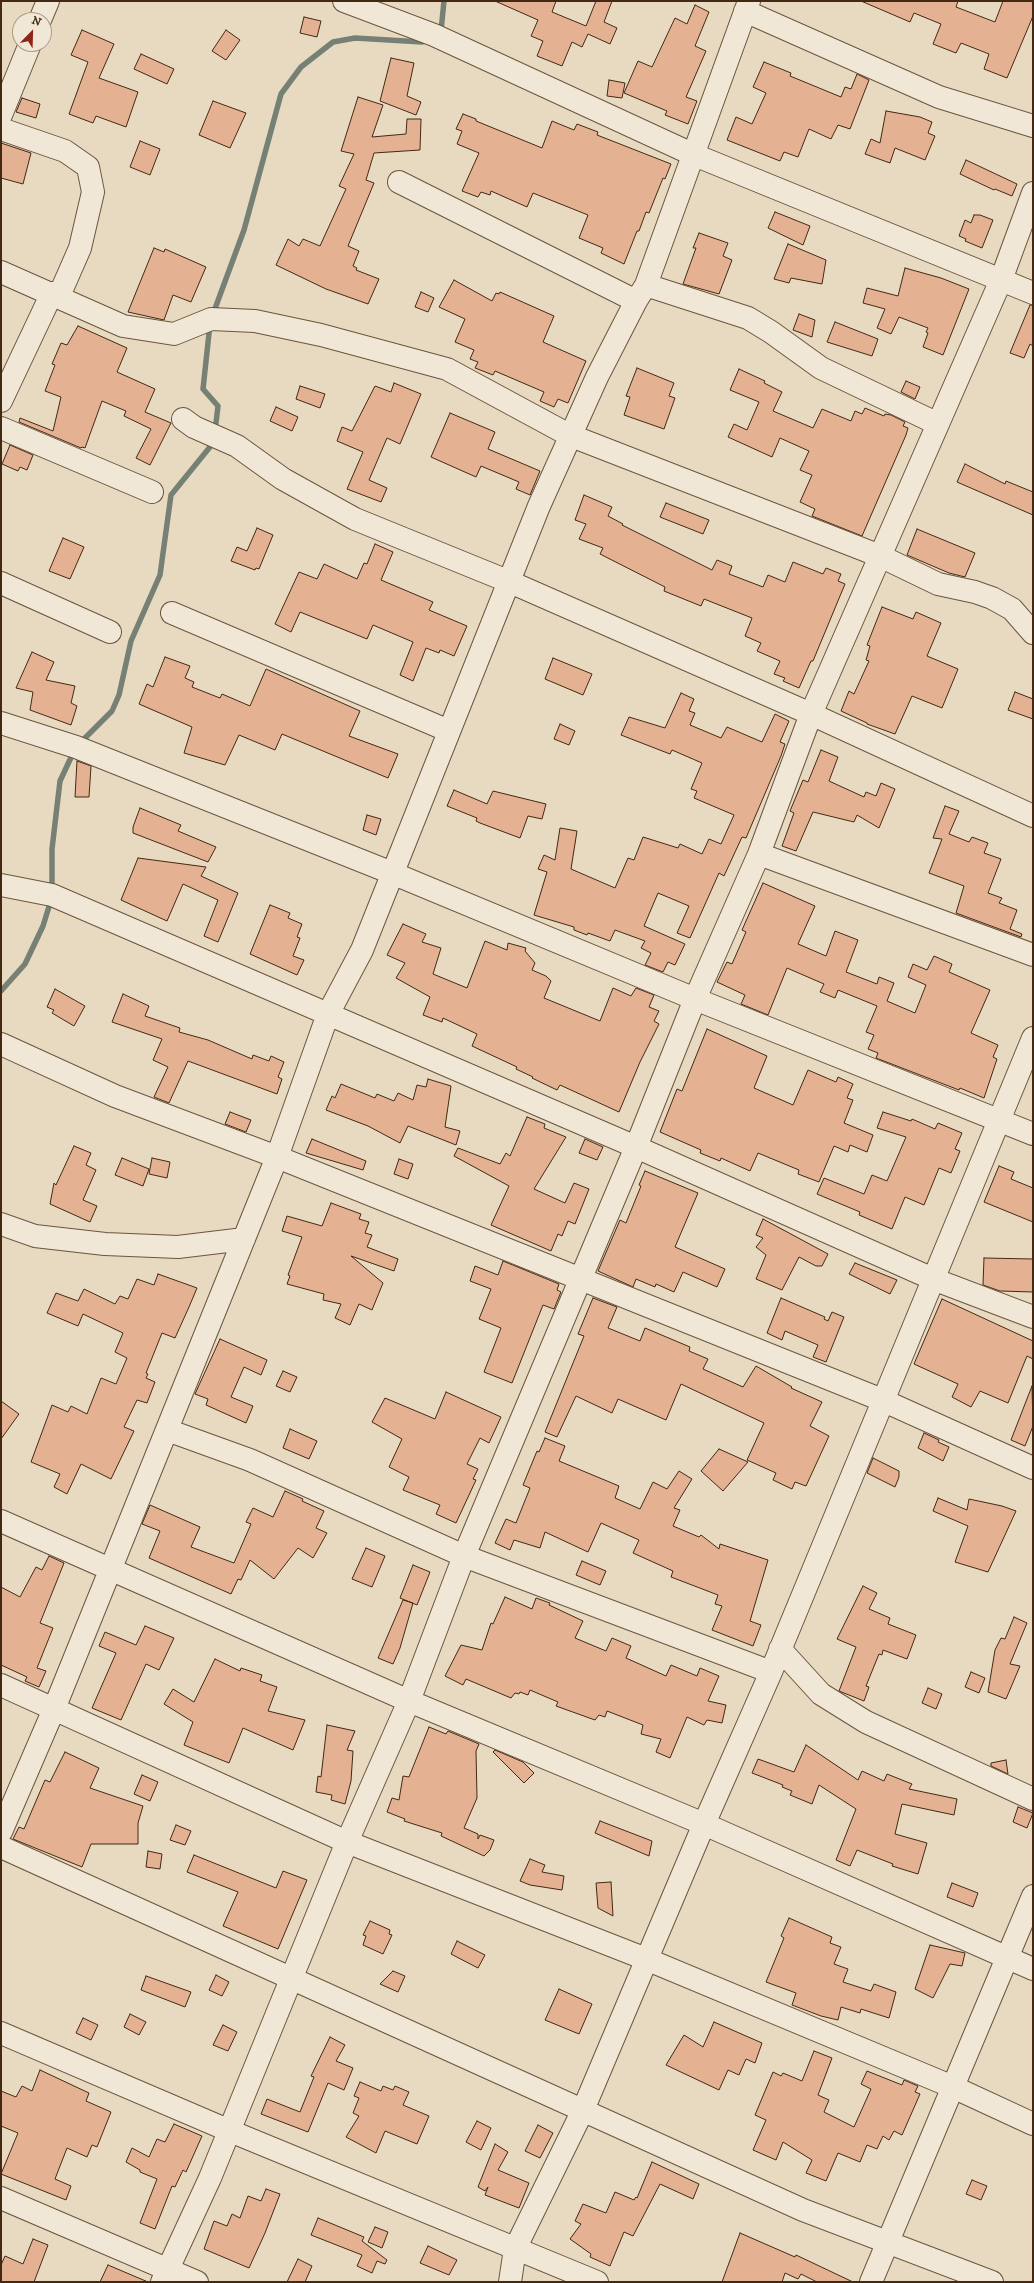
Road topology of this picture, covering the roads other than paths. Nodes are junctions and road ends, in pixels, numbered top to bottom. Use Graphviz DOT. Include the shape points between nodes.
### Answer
graph roads {
  1 [pos="48,1"];
  2 [pos="344,1"];
  3 [pos="747,4"];
  4 [pos="43,12"];
  5 [pos="27,52"];
  6 [pos="1,115"];
  7 [pos="1033,126"];
  8 [pos="1,129"];
  9 [pos="692,154"];
  10 [pos="399,182"];
  11 [pos="1033,192"];
  12 [pos="1,272"];
  13 [pos="1001,280"];
  14 [pos="641,293"];
  15 [pos="1033,293"];
  16 [pos="55,294"];
  17 [pos="4,389"];
  18 [pos="183,419"];
  19 [pos="938,424"];
  20 [pos="1,428"];
  21 [pos="569,435"];
  22 [pos="152,492"];
  23 [pos="880,556"];
  24 [pos="510,582"];
  25 [pos="1,583"];
  26 [pos="172,613"];
  27 [pos="110,632"];
  28 [pos="1033,633"];
  29 [pos="811,714"];
  30 [pos="1,723"];
  31 [pos="449,731"];
  32 [pos="1033,816"];
  33 [pos="759,854"];
  34 [pos="392,873"];
  35 [pos="1,884"];
  36 [pos="1033,955"];
  37 [pos="694,999"];
  38 [pos="328,1014"];
  39 [pos="1033,1038"];
  40 [pos="1,1044"];
  41 [pos="1000,1120"];
  42 [pos="1033,1134"];
  43 [pos="636,1147"];
  44 [pos="277,1157"];
  45 [pos="1,1224"];
  46 [pos="244,1239"];
  47 [pos="580,1279"];
  48 [pos="933,1279"];
  49 [pos="1033,1317"];
  50 [pos="882,1400"];
  51 [pos="166,1430"];
  52 [pos="1033,1468"];
  53 [pos="1,1520"];
  54 [pos="464,1556"];
  55 [pos="111,1568"];
  56 [pos="780,1649"];
  57 [pos="771,1672"];
  58 [pos="1,1685"];
  59 [pos="409,1701"];
  60 [pos="54,1709"];
  61 [pos="1033,1799"];
  62 [pos="704,1824"];
  63 [pos="1,1832"];
  64 [pos="347,1842"];
  65 [pos="1,1847"];
  66 [pos="1033,1896"];
  67 [pos="1007,1958"];
  68 [pos="646,1959"];
  69 [pos="1033,1968"];
  70 [pos="290,1979"];
  71 [pos="1,2033"];
  72 [pos="953,2087"];
  73 [pos="583,2110"];
  74 [pos="1033,2124"];
  75 [pos="230,2131"];
  76 [pos="1,2198"];
  77 [pos="888,2241"];
  78 [pos="515,2249"];
  79 [pos="164,2276"];
  80 [pos="197,2282"];
  81 [pos="510,2282"];
  82 [pos="597,2282"];
  83 [pos="871,2282"];
  84 [pos="992,2282"];
  1 -- 4 [label="street"];
  2 -- 9 [label="street" via="434,35"];
  3 -- 7 [label="street" via="939,97"];
  3 -- 9 [label="street"];
  5 -- 6 [label="street"];
  8 -- 16 [label="street" via="65,151 88,167 93,192 80,248"];
  9 -- 13 [label="street"];
  9 -- 14 [label="street"];
  10 -- 14 [label="street"];
  11 -- 13 [label="street"];
  12 -- 16 [label="street"];
  13 -- 15 [label="street"];
  13 -- 19 [label="street"];
  14 -- 19 [label="street" via="748,318 821,368"];
  14 -- 21 [label="street"];
  16 -- 17 [label="street"];
  16 -- 21 [label="street" via="123,326 174,334 211,319 255,321 321,335 447,369"];
  18 -- 24 [label="street" via="194,427 237,446 283,479 355,519"];
  19 -- 23 [label="street"];
  20 -- 22 [label="street"];
  21 -- 23 [label="street"];
  21 -- 24 [label="street"];
  23 -- 28 [label="street" via="938,584 992,598 1012,609"];
  23 -- 29 [label="street"];
  24 -- 29 [label="street"];
  24 -- 31 [label="street"];
  25 -- 27 [label="street"];
  26 -- 31 [label="street"];
  29 -- 32 [label="street"];
  29 -- 33 [label="street"];
  30 -- 34 [label="street" via="76,747"];
  31 -- 34 [label="street"];
  33 -- 36 [label="street"];
  33 -- 37 [label="street"];
  34 -- 37 [label="street"];
  34 -- 38 [label="street" via="362,950"];
  35 -- 38 [label="street" via="52,895"];
  37 -- 41 [label="street"];
  37 -- 43 [label="street"];
  38 -- 43 [label="street"];
  38 -- 44 [label="street"];
  39 -- 41 [label="street"];
  40 -- 44 [label="street" via="115,1096"];
  41 -- 42 [label="street"];
  41 -- 48 [label="street"];
  43 -- 47 [label="street"];
  43 -- 48 [label="street"];
  44 -- 46 [label="street"];
  44 -- 47 [label="street"];
  45 -- 46 [label="street" via="34,1236 118,1245 178,1247"];
  46 -- 51 [label="street"];
  47 -- 50 [label="street"];
  47 -- 54 [label="street"];
  48 -- 49 [label="street"];
  48 -- 50 [label="street"];
  50 -- 52 [label="street"];
  50 -- 56 [label="street"];
  51 -- 54 [label="street" via="250,1460"];
  51 -- 55 [label="street"];
  53 -- 55 [label="street"];
  54 -- 57 [label="street"];
  54 -- 59 [label="street"];
  55 -- 59 [label="street"];
  55 -- 60 [label="street"];
  56 -- 57 [label="street"];
  56 -- 61 [label="street" via="821,1694 866,1722"];
  57 -- 62 [label="street"];
  58 -- 60 [label="street"];
  59 -- 62 [label="street"];
  59 -- 64 [label="street"];
  60 -- 63 [label="street"];
  60 -- 64 [label="street"];
  62 -- 67 [label="street"];
  62 -- 68 [label="street"];
  64 -- 68 [label="street"];
  64 -- 70 [label="street"];
  65 -- 70 [label="street"];
  66 -- 67 [label="street"];
  67 -- 69 [label="street"];
  67 -- 72 [label="street"];
  68 -- 72 [label="street"];
  68 -- 73 [label="street"];
  70 -- 73 [label="street"];
  70 -- 75 [label="street"];
  71 -- 75 [label="street"];
  72 -- 74 [label="street"];
  72 -- 77 [label="street"];
  73 -- 77 [label="street" via="803,2210"];
  73 -- 78 [label="street"];
  75 -- 78 [label="street"];
  75 -- 79 [label="street"];
  76 -- 79 [label="street"];
  77 -- 83 [label="street"];
  77 -- 84 [label="street"];
  78 -- 81 [label="street"];
  78 -- 82 [label="street"];
  79 -- 80 [label="street"];
}
